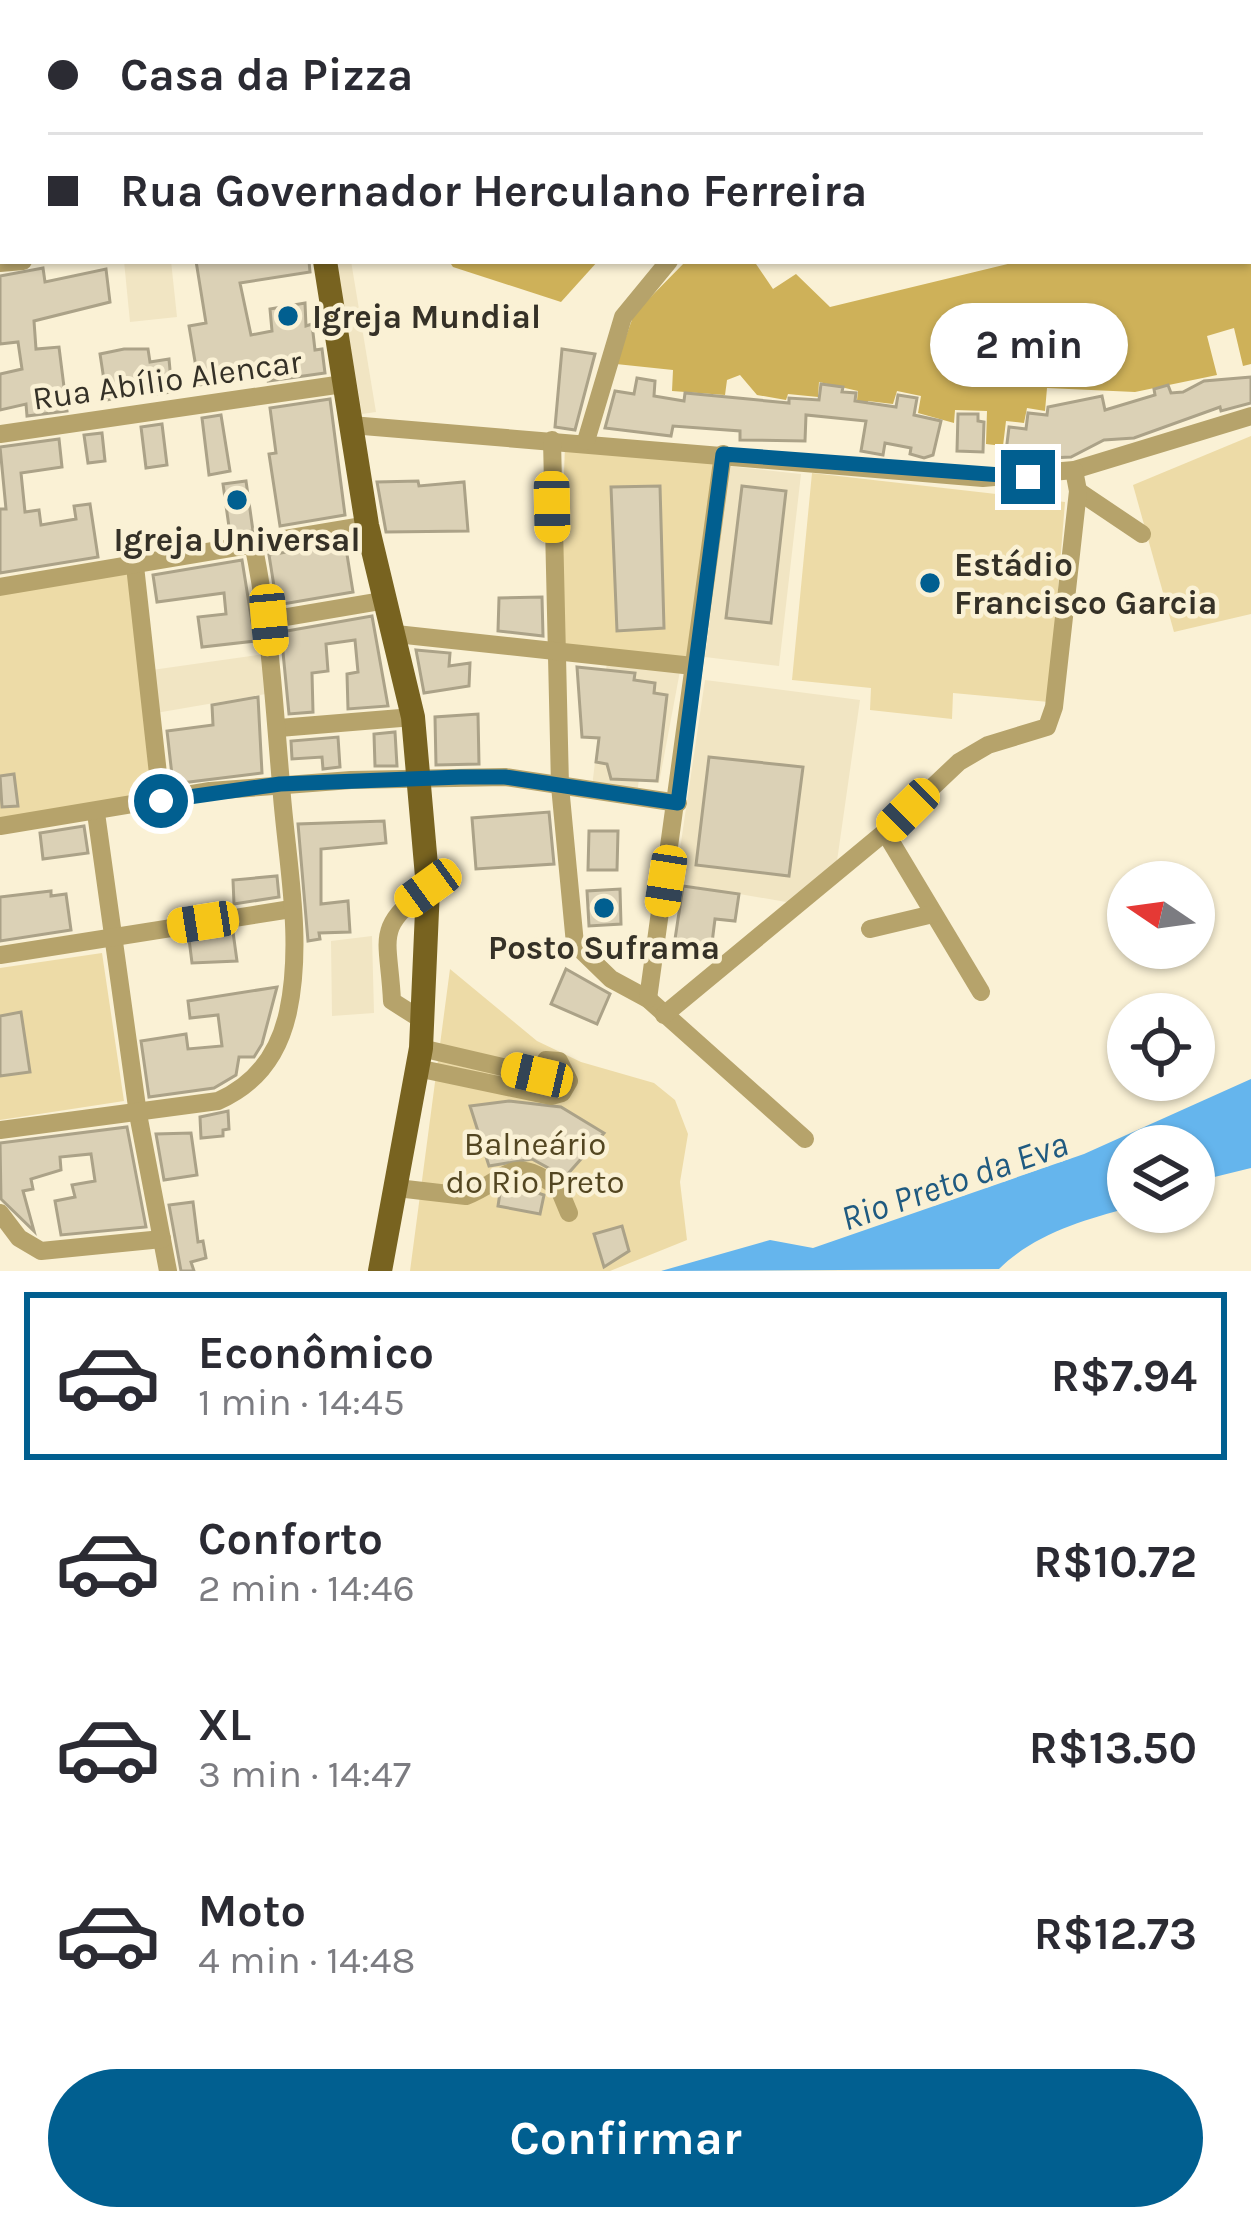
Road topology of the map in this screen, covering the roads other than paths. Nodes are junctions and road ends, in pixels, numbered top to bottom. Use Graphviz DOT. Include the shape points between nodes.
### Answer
graph roads {
  1 [pos="325,264"];
  2 [pos="666,264"];
  3 [pos="343,383"];
  4 [pos="1251,416"];
  5 [pos="351,425"];
  6 [pos="0,434"];
  7 [pos="552,440"];
  8 [pos="586,441"];
  9 [pos="723,454"];
  10 [pos="1074,470"];
  11 [pos="1078,491"];
  12 [pos="367,525"];
  13 [pos="1142,534"];
  14 [pos="254,548"];
  15 [pos="134,566"];
  16 [pos="0,587"];
  17 [pos="388,600"];
  18 [pos="269,620"];
  19 [pos="396,634"];
  20 [pos="555,651"];
  21 [pos="693,666"];
  22 [pos="412,718"];
  23 [pos="279,728"];
  24 [pos="418,779"];
  25 [pos="280,784"];
  26 [pos="560,786"];
  27 [pos="161,801"];
  28 [pos="678,803"];
  29 [pos="96,813"];
  30 [pos="0,826"];
  31 [pos="885,832"];
  32 [pos="428,888"];
  33 [pos="291,909"];
  34 [pos="933,914"];
  35 [pos="870,928"];
  36 [pos="115,936"];
  37 [pos="0,955"];
  38 [pos="981,992"];
  39 [pos="647,999"];
  40 [pos="664,1015"];
  41 [pos="422,1020"];
  42 [pos="419,1059"];
  43 [pos="138,1114"];
  44 [pos="0,1130"];
  45 [pos="805,1139"];
  46 [pos="397,1188"];
  47 [pos="0,1213"];
  48 [pos="569,1213"];
  49 [pos="162,1239"];
  50 [pos="168,1271"];
  51 [pos="380,1271"];
  1 -- 3 [label="main road"];
  2 -- 8 [label="street" via="623,317"];
  3 -- 5 [label="main road"];
  3 -- 6 [label="street, Rua Abílio Alencar"];
  4 -- 10 [label="street"];
  5 -- 7 [label="street"];
  5 -- 12 [label="main road"];
  7 -- 8 [label="street"];
  7 -- 20 [label="street"];
  8 -- 9 [label="street"];
  9 -- 10 [label="street" via="983,478"];
  9 -- 21 [label="street"];
  10 -- 11 [label="street"];
  11 -- 13 [label="street"];
  11 -- 31 [label="street" via="1052,718 1036,734 988,745 959,762"];
  12 -- 14 [label="street"];
  12 -- 17 [label="main road"];
  14 -- 15 [label="street"];
  14 -- 18 [label="street"];
  15 -- 16 [label="street"];
  15 -- 27 [label="street"];
  17 -- 18 [label="street"];
  17 -- 19 [label="main road"];
  18 -- 23 [label="street"];
  19 -- 20 [label="street"];
  19 -- 22 [label="main road"];
  20 -- 21 [label="street"];
  20 -- 26 [label="street"];
  21 -- 28 [label="street"];
  22 -- 23 [label="street"];
  22 -- 24 [label="main road"];
  23 -- 25 [label="street"];
  24 -- 25 [label="street"];
  24 -- 26 [label="street" via="505,777"];
  24 -- 32 [label="main road"];
  25 -- 27 [label="street"];
  25 -- 33 [label="street"];
  26 -- 28 [label="street"];
  26 -- 39 [label="street" via="575,944"];
  27 -- 29 [label="street"];
  28 -- 39 [label="street"];
  29 -- 30 [label="street"];
  29 -- 36 [label="street"];
  31 -- 34 [label="street"];
  31 -- 40 [label="street"];
  32 -- 41 [label="main road"];
  32 -- 41 [label="street" via="388,928 392,1001"];
  33 -- 36 [label="street"];
  33 -- 43 [label="street" via="287,1014 259,1076 218,1101"];
  34 -- 35 [label="street"];
  34 -- 38 [label="street"];
  36 -- 37 [label="street"];
  36 -- 43 [label="street"];
  39 -- 40 [label="street"];
  40 -- 45 [label="street"];
  41 -- 42 [label="main road"];
  42 -- 42 [label="street" via="550,1096 569,1081 559,1061 546,1060 537,1075"];
  42 -- 46 [label="main road"];
  43 -- 44 [label="street"];
  43 -- 49 [label="street"];
  46 -- 48 [label="street" via="466,1196 494,1175 517,1172 560,1189"];
  46 -- 51 [label="main road"];
  47 -- 49 [label="street" via="41,1252"];
  49 -- 50 [label="street"];
}
